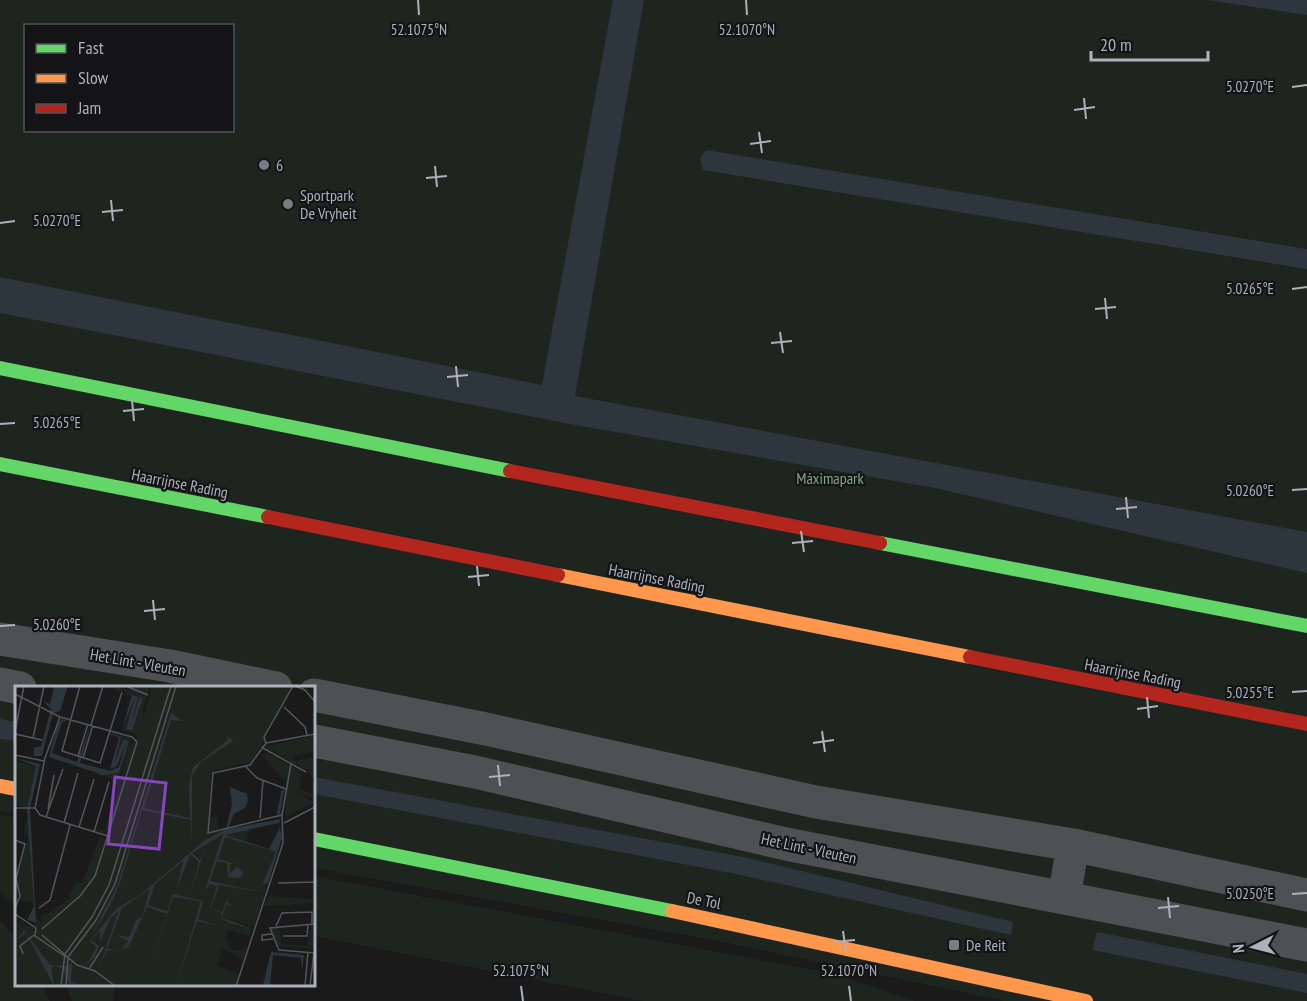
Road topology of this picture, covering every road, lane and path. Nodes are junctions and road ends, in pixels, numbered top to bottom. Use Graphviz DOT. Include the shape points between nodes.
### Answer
graph roads {
  1 [pos="0,368"];
  2 [pos="0,464"];
  3 [pos="1307,626"];
  4 [pos="0,639"];
  5 [pos="168,677"];
  6 [pos="0,684"];
  7 [pos="15,686"];
  8 [pos="265,686"];
  9 [pos="315,695"];
  10 [pos="1307,724"];
  11 [pos="486,729"];
  12 [pos="315,741"];
  13 [pos="475,772"];
  14 [pos="0,786"];
  15 [pos="15,789"];
  16 [pos="315,839"];
  17 [pos="1073,845"];
  18 [pos="1307,895"];
  19 [pos="1064,898"];
  20 [pos="1307,945"];
  21 [pos="1086,1001"];
  1 -- 3 [label="main road" via="333,437"];
  2 -- 10 [label="main road, Haarrijnse Rading"];
  4 -- 5 [label="street, Het Lint - Vleuten"];
  5 -- 8 [label="street, Het Lint - Vleuten"];
  6 -- 7 [label="street"];
  9 -- 11 [label="street"];
  11 -- 13 [label="street"];
  11 -- 17 [label="street" via="816,802"];
  12 -- 13 [label="street, Het Lint - Vleuten"];
  13 -- 19 [label="street, Het Lint - Vleuten" via="786,844"];
  14 -- 15 [label="main road"];
  16 -- 21 [label="main road, De Tol" via="744,925"];
  17 -- 18 [label="street"];
  17 -- 19 [label="street"];
  19 -- 20 [label="street, Het Lint - Vleuten"];
}
